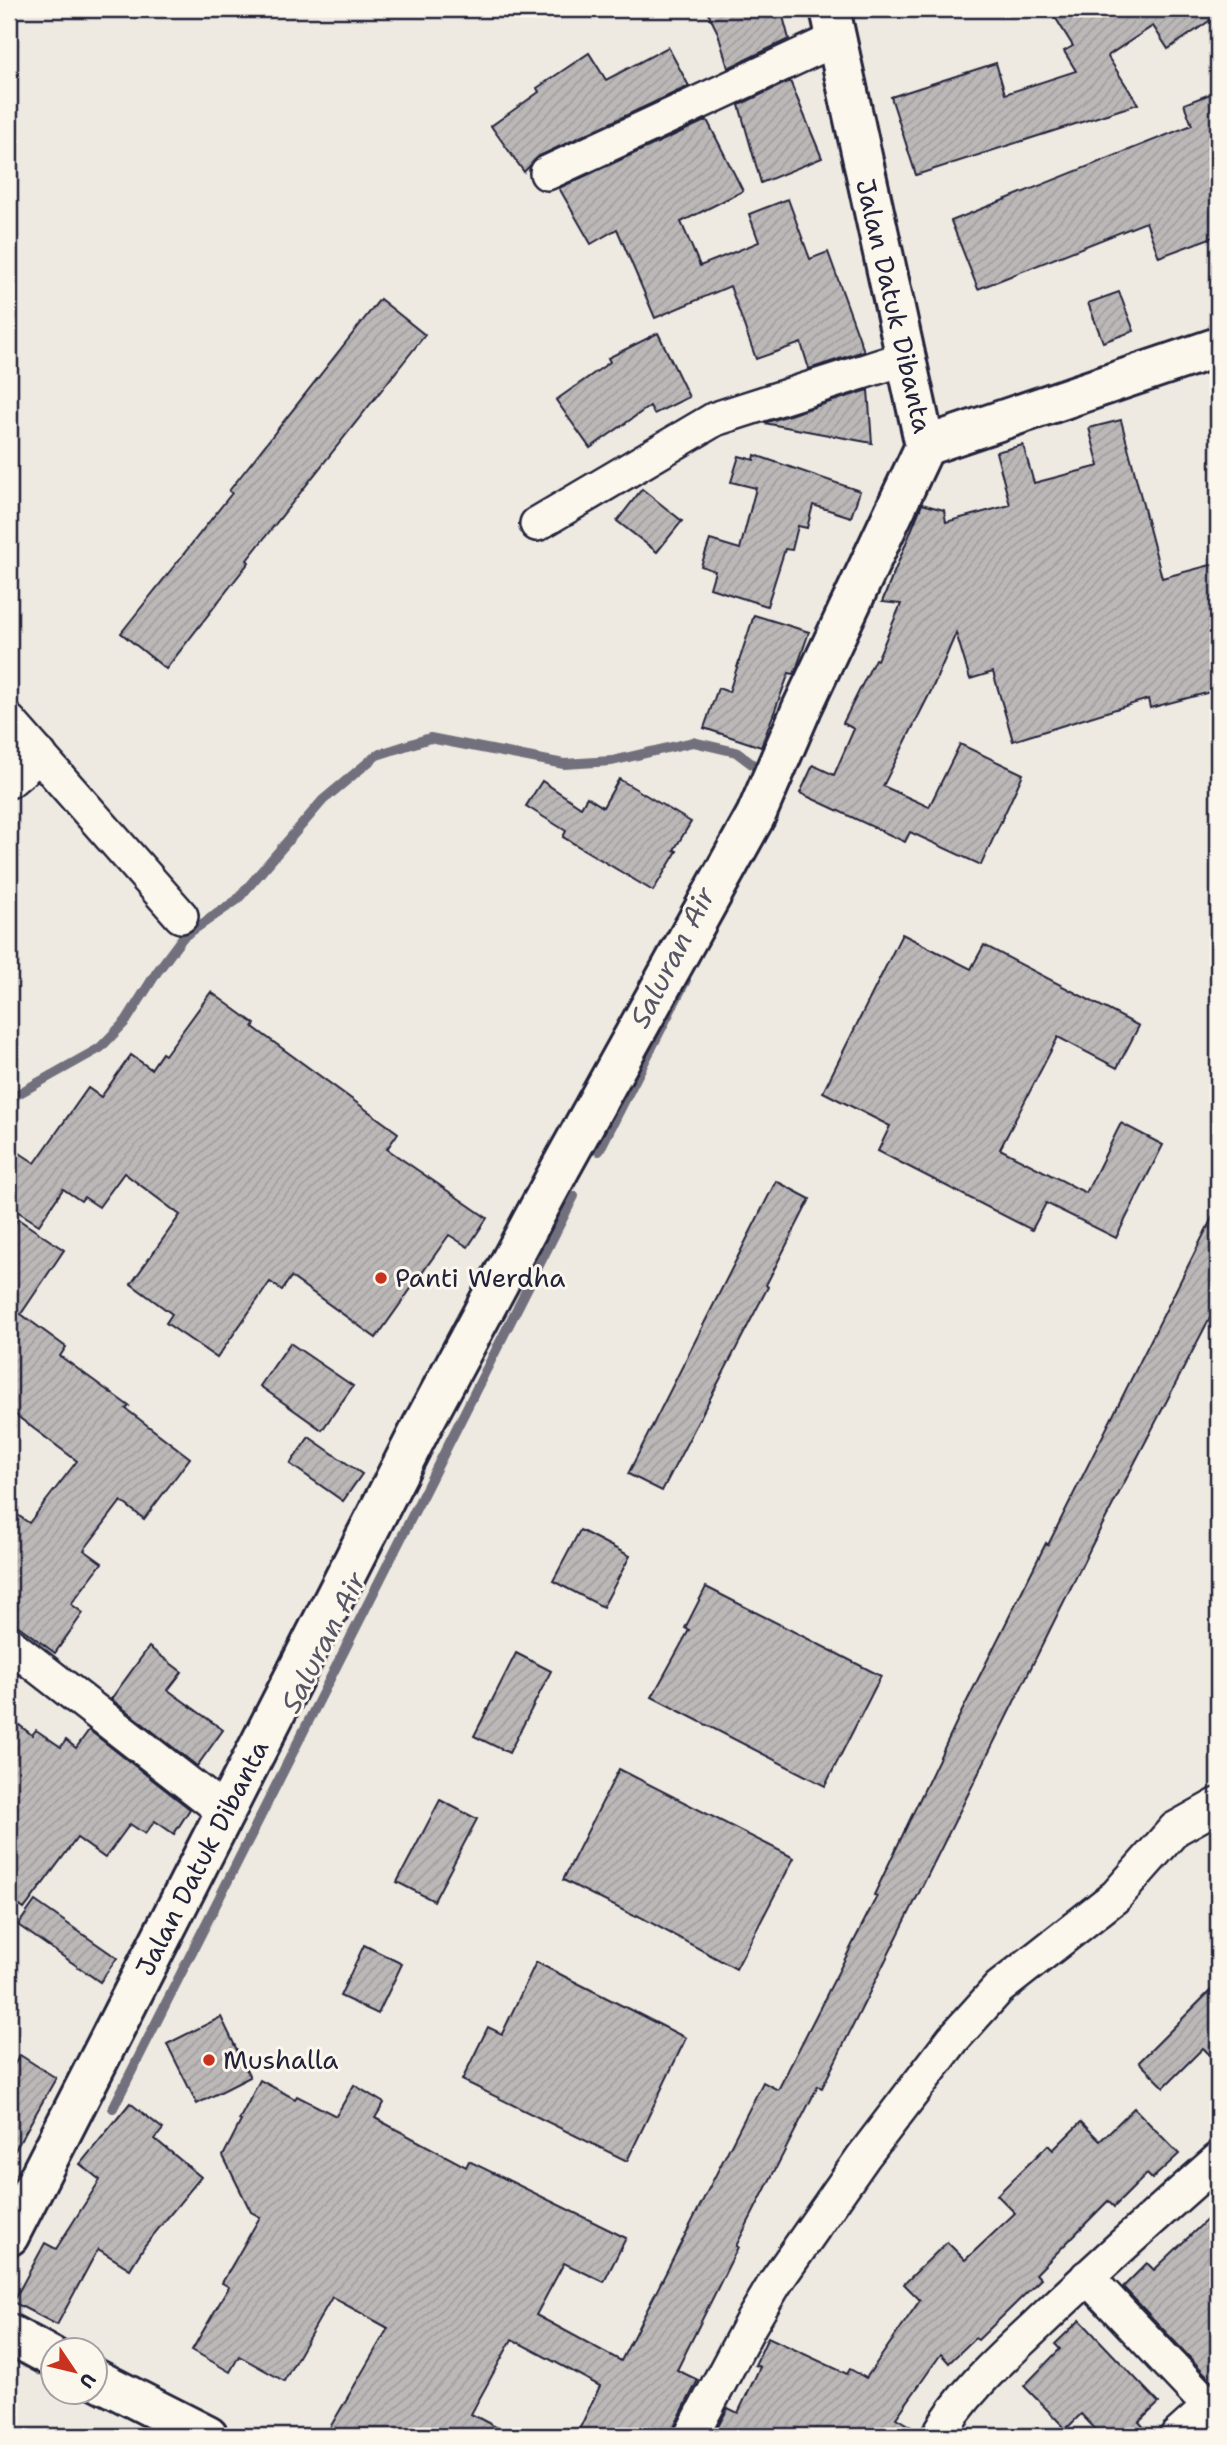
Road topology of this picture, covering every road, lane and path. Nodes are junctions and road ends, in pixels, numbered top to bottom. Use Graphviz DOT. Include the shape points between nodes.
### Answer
graph roads {
  1 [pos="833,24"];
  2 [pos="547,173"];
  3 [pos="1218,347"];
  4 [pos="906,358"];
  5 [pos="925,446"];
  6 [pos="537,524"];
  7 [pos="9,721"];
  8 [pos="40,755"];
  9 [pos="9,781"];
  10 [pos="181,916"];
  11 [pos="9,1644"];
  12 [pos="1218,1805"];
  13 [pos="225,1812"];
  14 [pos="1218,2160"];
  15 [pos="9,2236"];
  16 [pos="1087,2277"];
  17 [pos="9,2334"];
  18 [pos="38,2350"];
  19 [pos="108,2385"];
  20 [pos="1214,2403"];
  21 [pos="208,2436"];
  22 [pos="691,2436"];
  23 [pos="938,2436"];
  24 [pos="1177,2436"];
  1 -- 2 [label="street"];
  1 -- 4 [label="main road, Jalan Datuk Dibanta"];
  3 -- 5 [label="main road"];
  4 -- 5 [label="main road, Jalan Datuk Dibanta"];
  4 -- 6 [label="street" via="715,419"];
  5 -- 13 [label="main road, Jalan Datuk Dibanta" via="763,799 422,1426"];
  7 -- 8 [label="street"];
  8 -- 9 [label="street"];
  8 -- 10 [label="street"];
  11 -- 13 [label="street"];
  12 -- 22 [label="street" via="1175,1829 1115,1896 999,1988 953,2039 775,2283"];
  13 -- 15 [label="main road, Jalan Datuk Dibanta"];
  14 -- 16 [label="street"];
  16 -- 20 [label="street"];
  16 -- 23 [label="street" via="993,2367 947,2419"];
  17 -- 18 [label="main road"];
  19 -- 21 [label="main road"];
  20 -- 24 [label="street"];
}
